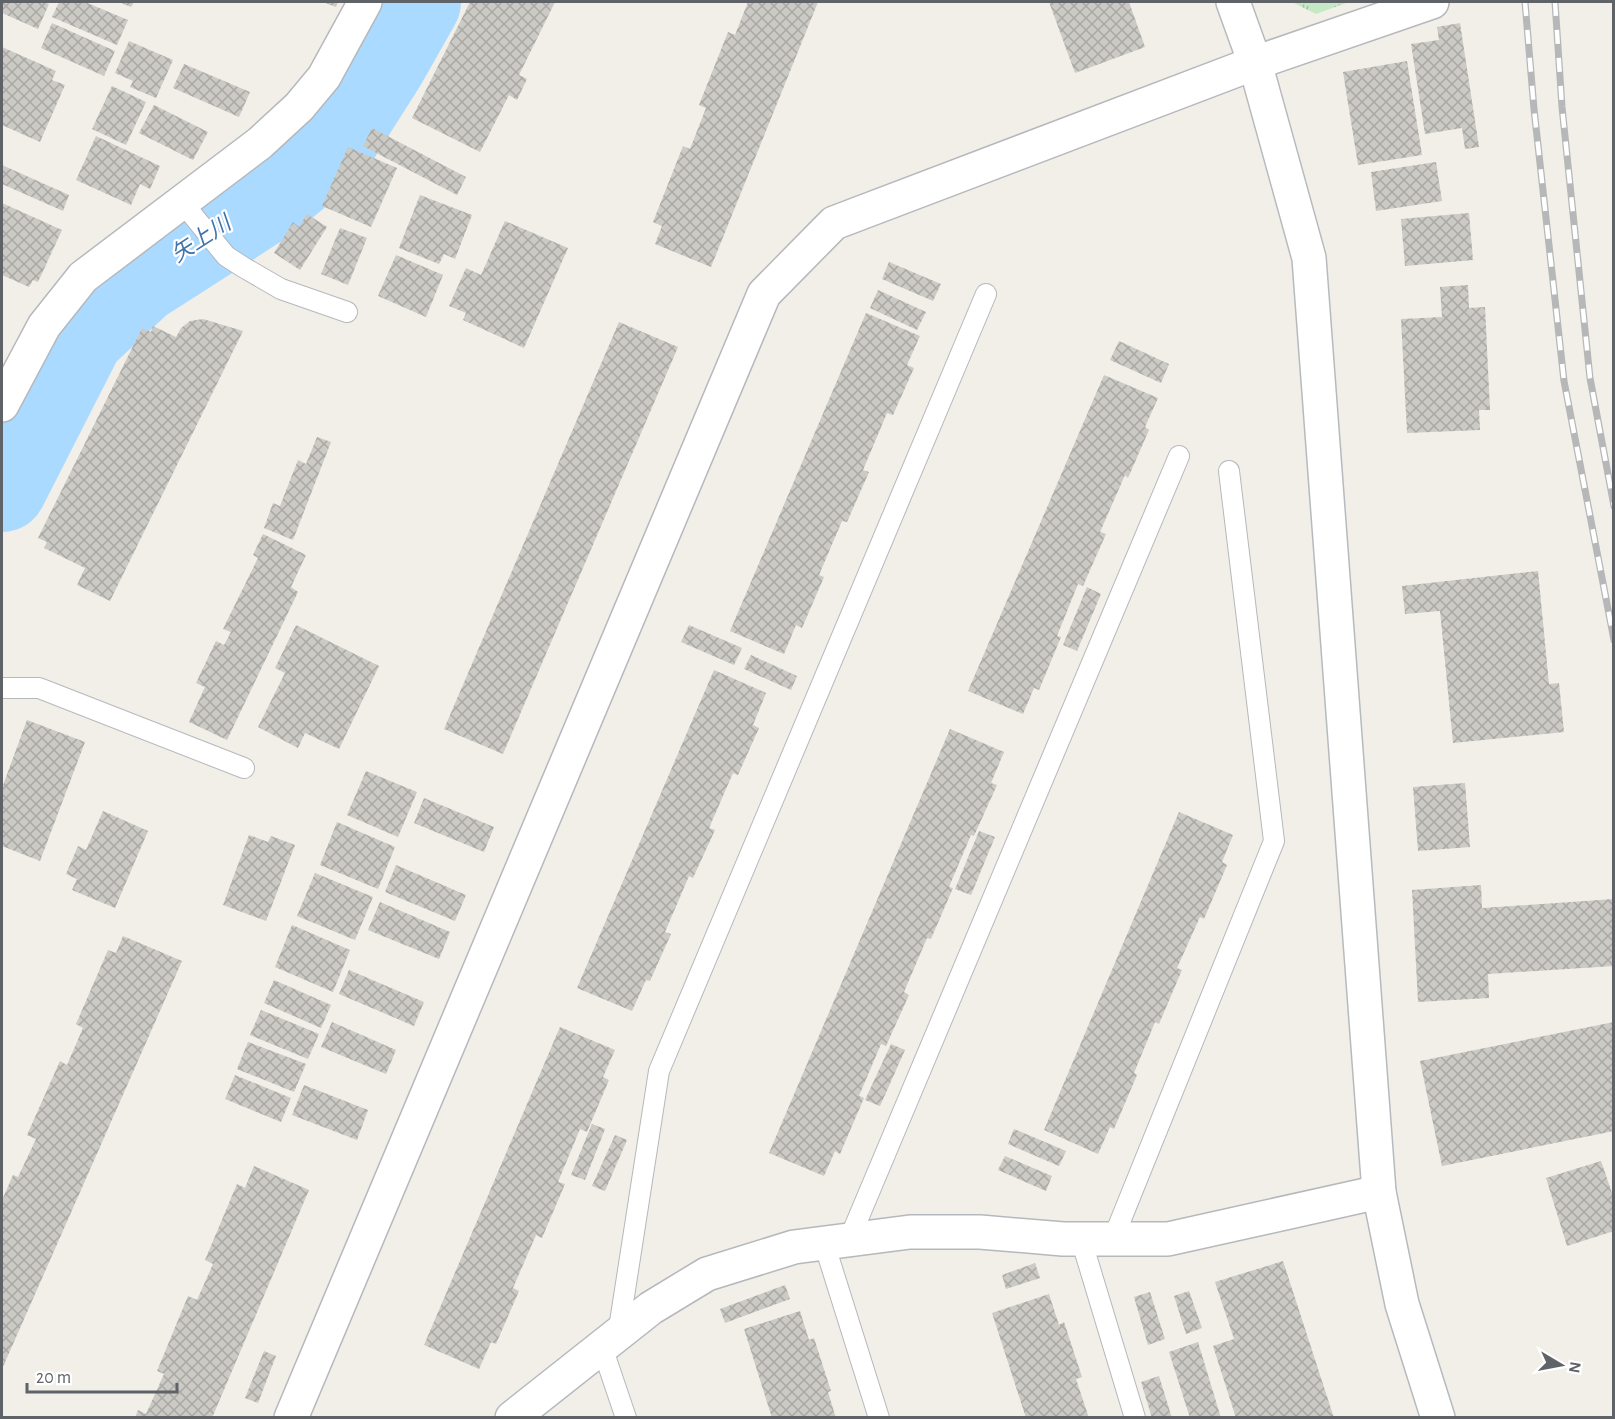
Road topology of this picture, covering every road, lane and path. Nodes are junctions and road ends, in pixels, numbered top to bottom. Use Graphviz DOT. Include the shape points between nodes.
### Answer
graph roads {
  1 [pos="365,2"];
  2 [pos="1233,2"];
  3 [pos="1432,2"];
  4 [pos="1255,63"];
  5 [pos="182,202"];
  6 [pos="986,294"];
  7 [pos="347,312"];
  8 [pos="2,405"];
  9 [pos="1179,456"];
  10 [pos="1229,471"];
  11 [pos="2,688"];
  12 [pos="244,768"];
  13 [pos="1379,1192"];
  14 [pos="1081,1239"];
  15 [pos="1113,1239"];
  16 [pos="837,1241"];
  17 [pos="610,1341"];
  18 [pos="291,1418"];
  19 [pos="512,1418"];
  20 [pos="626,1418"];
  21 [pos="879,1418"];
  22 [pos="1135,1418"];
  23 [pos="1438,1418"];
  1 -- 5 [label="street" via="324,77 299,107 260,143"];
  2 -- 4 [label="street"];
  3 -- 4 [label="street"];
  4 -- 13 [label="street" via="1309,258"];
  4 -- 18 [label="street" via="834,223 764,294"];
  5 -- 7 [label="lane" via="226,256 281,289"];
  5 -- 8 [label="street" via="83,277 44,326"];
  6 -- 17 [label="lane" via="659,1071"];
  9 -- 16 [label="lane"];
  10 -- 15 [label="lane" via="1274,841"];
  11 -- 12 [label="lane" via="39,688"];
  13 -- 15 [label="street" via="1168,1239"];
  13 -- 23 [label="street" via="1402,1304"];
  14 -- 15 [label="street"];
  14 -- 16 [label="street" via="910,1232"];
  14 -- 22 [label="lane"];
  16 -- 17 [label="street" via="794,1247 707,1274 651,1308"];
  16 -- 21 [label="lane"];
  17 -- 19 [label="street"];
  17 -- 20 [label="lane"];
}
